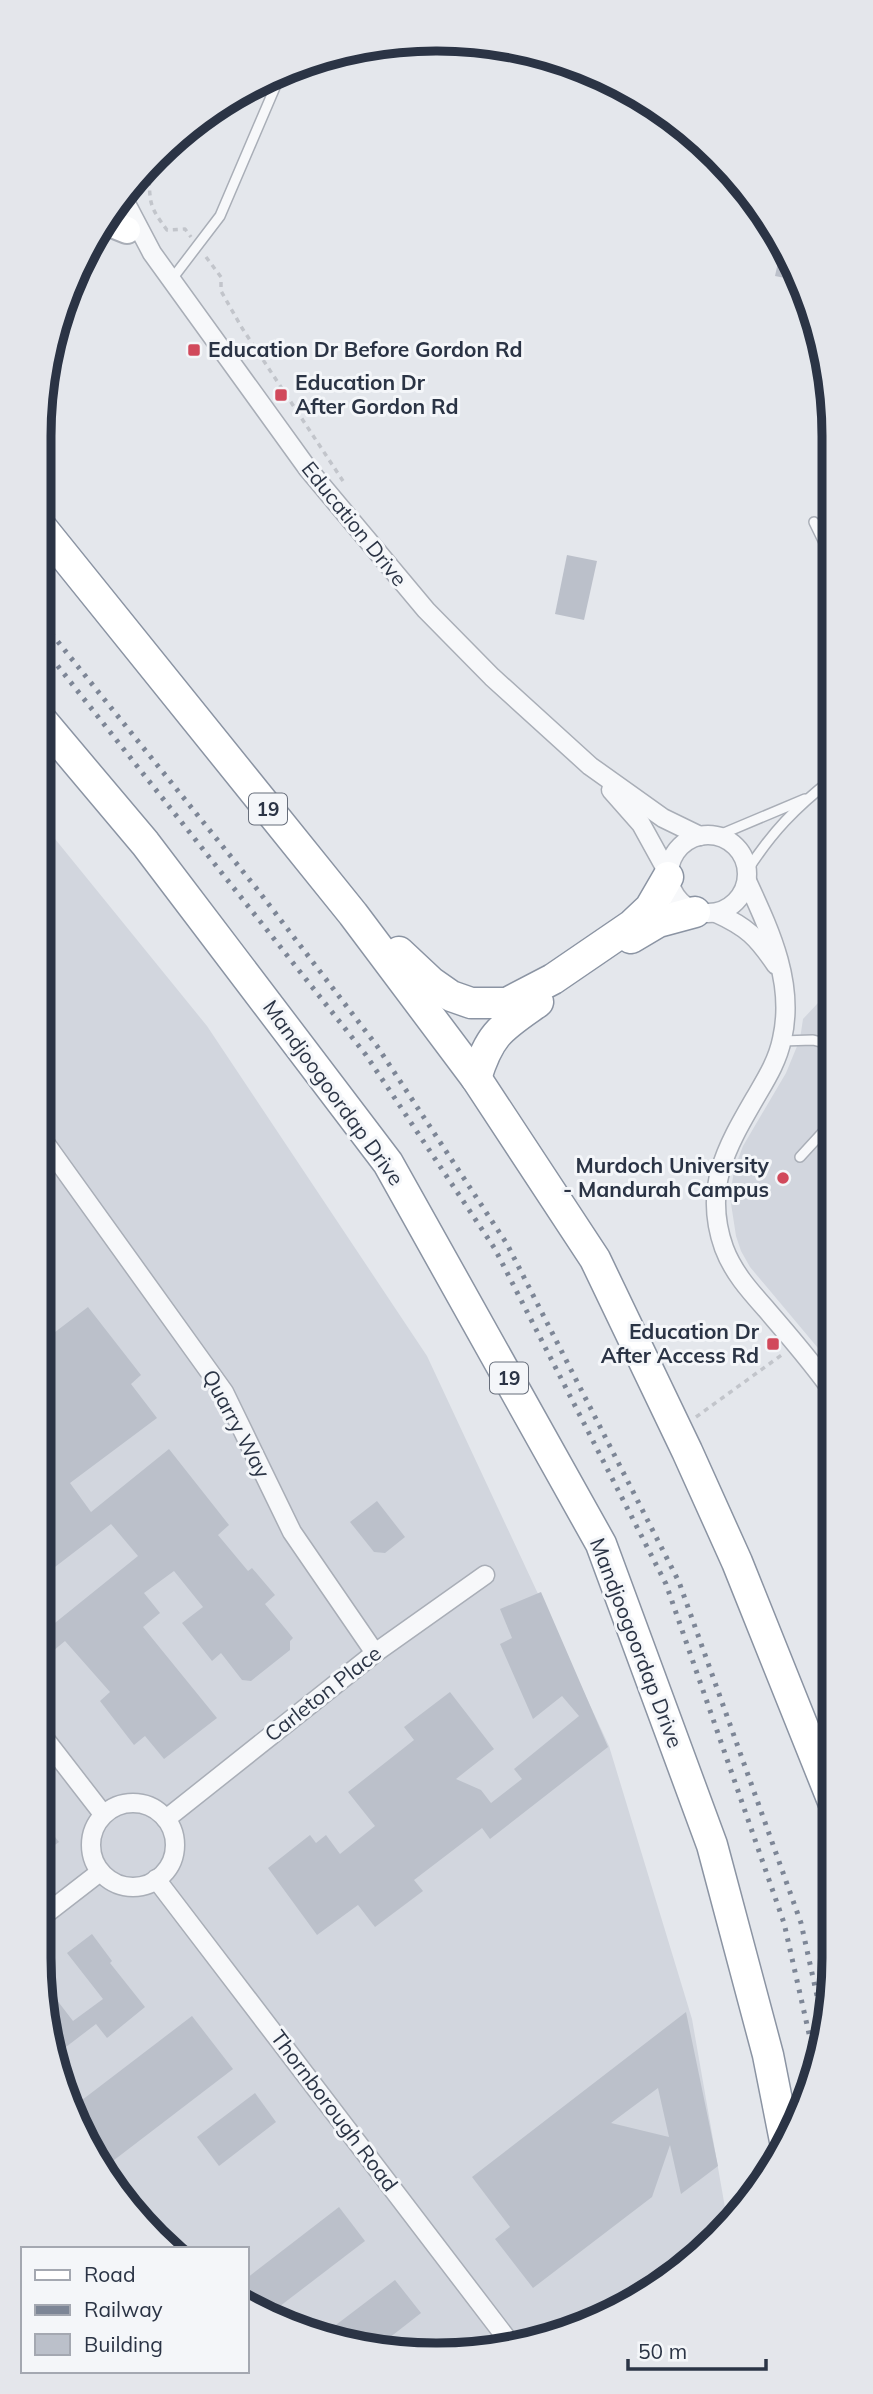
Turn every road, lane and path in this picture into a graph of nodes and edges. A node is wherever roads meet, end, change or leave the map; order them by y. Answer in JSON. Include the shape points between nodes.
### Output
{"nodes":[{"id":1,"x":275,"y":87,"type":"edge"},
{"id":2,"x":149,"y":179,"type":"edge"},
{"id":3,"x":127,"y":206,"type":"edge"},
{"id":4,"x":115,"y":222,"type":"edge"},
{"id":5,"x":185,"y":229,"type":"dead end"},
{"id":6,"x":152,"y":253,"type":"junction"},
{"id":7,"x":221,"y":277,"type":"dead end"},
{"id":8,"x":172,"y":279,"type":"junction"},
{"id":9,"x":344,"y":483,"type":"dead end"},
{"id":10,"x":814,"y":522,"type":"dead end"},
{"id":11,"x":822,"y":538,"type":"edge"},
{"id":12,"x":51,"y":539,"type":"edge"},
{"id":13,"x":51,"y":731,"type":"edge"},
{"id":14,"x":590,"y":766,"type":"junction"},
{"id":15,"x":822,"y":787,"type":"edge"},
{"id":16,"x":810,"y":796,"type":"junction"},
{"id":17,"x":708,"y":836,"type":"junction"},
{"id":18,"x":668,"y":875,"type":"junction"},
{"id":19,"x":747,"y":876,"type":"junction"},
{"id":20,"x":706,"y":912,"type":"junction"},
{"id":21,"x":353,"y":914,"type":"junction"},
{"id":22,"x":782,"y":974,"type":"junction"},
{"id":23,"x":782,"y":1041,"type":"junction"},
{"id":24,"x":822,"y":1042,"type":"edge"},
{"id":25,"x":477,"y":1078,"type":"junction"},
{"id":26,"x":822,"y":1133,"type":"edge"},
{"id":27,"x":51,"y":1151,"type":"edge"},
{"id":28,"x":800,"y":1157,"type":"dead end"},
{"id":29,"x":783,"y":1353,"type":"dead end"},
{"id":30,"x":822,"y":1379,"type":"edge"},
{"id":31,"x":675,"y":1429,"type":"junction"},
{"id":32,"x":485,"y":1575,"type":"dead end"},
{"id":33,"x":375,"y":1653,"type":"junction"},
{"id":34,"x":51,"y":1747,"type":"edge"},
{"id":35,"x":822,"y":1774,"type":"edge"},
{"id":36,"x":103,"y":1814,"type":"junction"},
{"id":37,"x":166,"y":1819,"type":"junction"},
{"id":38,"x":100,"y":1872,"type":"junction"},
{"id":39,"x":156,"y":1879,"type":"junction"},
{"id":40,"x":51,"y":1910,"type":"edge"},
{"id":41,"x":782,"y":2127,"type":"edge"},
{"id":42,"x":506,"y":2337,"type":"edge"}],
"edges":[{"from":1,"to":8,"type":"lane","via":[[220,216]]},
{"from":2,"to":5,"type":"path","via":[[149,203],[155,214],[167,230]]},
{"from":3,"to":6,"type":"street","name":"Education Drive"},
{"from":4,"to":6,"type":"street","name":"Education Drive"},
{"from":6,"to":8,"type":"street","name":"Education Drive"},
{"from":7,"to":9,"type":"path","via":[[221,291],[229,306]]},
{"from":8,"to":14,"type":"street","name":"Education Drive","via":[[308,469],[405,587],[492,677]]},
{"from":10,"to":11,"type":"lane"},
{"from":12,"to":21,"type":"highway","number":"19"},
{"from":13,"to":41,"type":"highway","name":"Mandjoogoordap Drive","number":"19","via":[[145,843],[388,1163],[601,1544],[712,1845],[768,2055]]},
{"from":14,"to":17,"type":"street","name":"Education Drive","via":[[663,818]]},
{"from":14,"to":18,"type":"street","name":"Education Drive","via":[[640,824]]},
{"from":15,"to":16,"type":"lane"},
{"from":16,"to":17,"type":"lane"},
{"from":16,"to":19,"type":"lane","via":[[771,835]]},
{"from":17,"to":18,"type":"street","via":[[688,840],[678,849]]},
{"from":17,"to":19,"type":"street","via":[[738,849]]},
{"from":18,"to":20,"type":"street","via":[[676,898],[685,907]]},
{"from":18,"to":21,"type":"highway","via":[[658,898],[632,925],[553,979],[507,1003],[471,1003],[441,991]]},
{"from":19,"to":20,"type":"street","via":[[736,902]]},
{"from":19,"to":22,"type":"street","via":[[772,933]]},
{"from":20,"to":22,"type":"street","via":[[754,934]]},
{"from":20,"to":25,"type":"highway","via":[[658,922],[642,931],[500,1029],[489,1043]]},
{"from":21,"to":25,"type":"highway","number":"19"},
{"from":22,"to":23,"type":"street"},
{"from":23,"to":24,"type":"lane"},
{"from":23,"to":30,"type":"street","via":[[724,1153],[716,1184],[716,1216],[736,1274]]},
{"from":25,"to":31,"type":"highway","number":"19","via":[[594,1259]]},
{"from":26,"to":28,"type":"lane"},
{"from":27,"to":33,"type":"street","name":"Quarry Way","via":[[224,1392],[292,1532]]},
{"from":29,"to":31,"type":"path"},
{"from":31,"to":35,"type":"highway","number":"19","via":[[737,1562]]},
{"from":32,"to":33,"type":"street","name":"Carleton Place"},
{"from":33,"to":37,"type":"street","name":"Carleton Place"},
{"from":34,"to":36,"type":"street"},
{"from":36,"to":37,"type":"street","via":[[136,1802]]},
{"from":36,"to":38,"type":"street","via":[[92,1832],[91,1854]]},
{"from":37,"to":39,"type":"street","via":[[174,1851],[168,1867]]},
{"from":38,"to":39,"type":"street","via":[[127,1887]]},
{"from":38,"to":40,"type":"street"},
{"from":39,"to":42,"type":"street","name":"Thornborough Road"}]}
